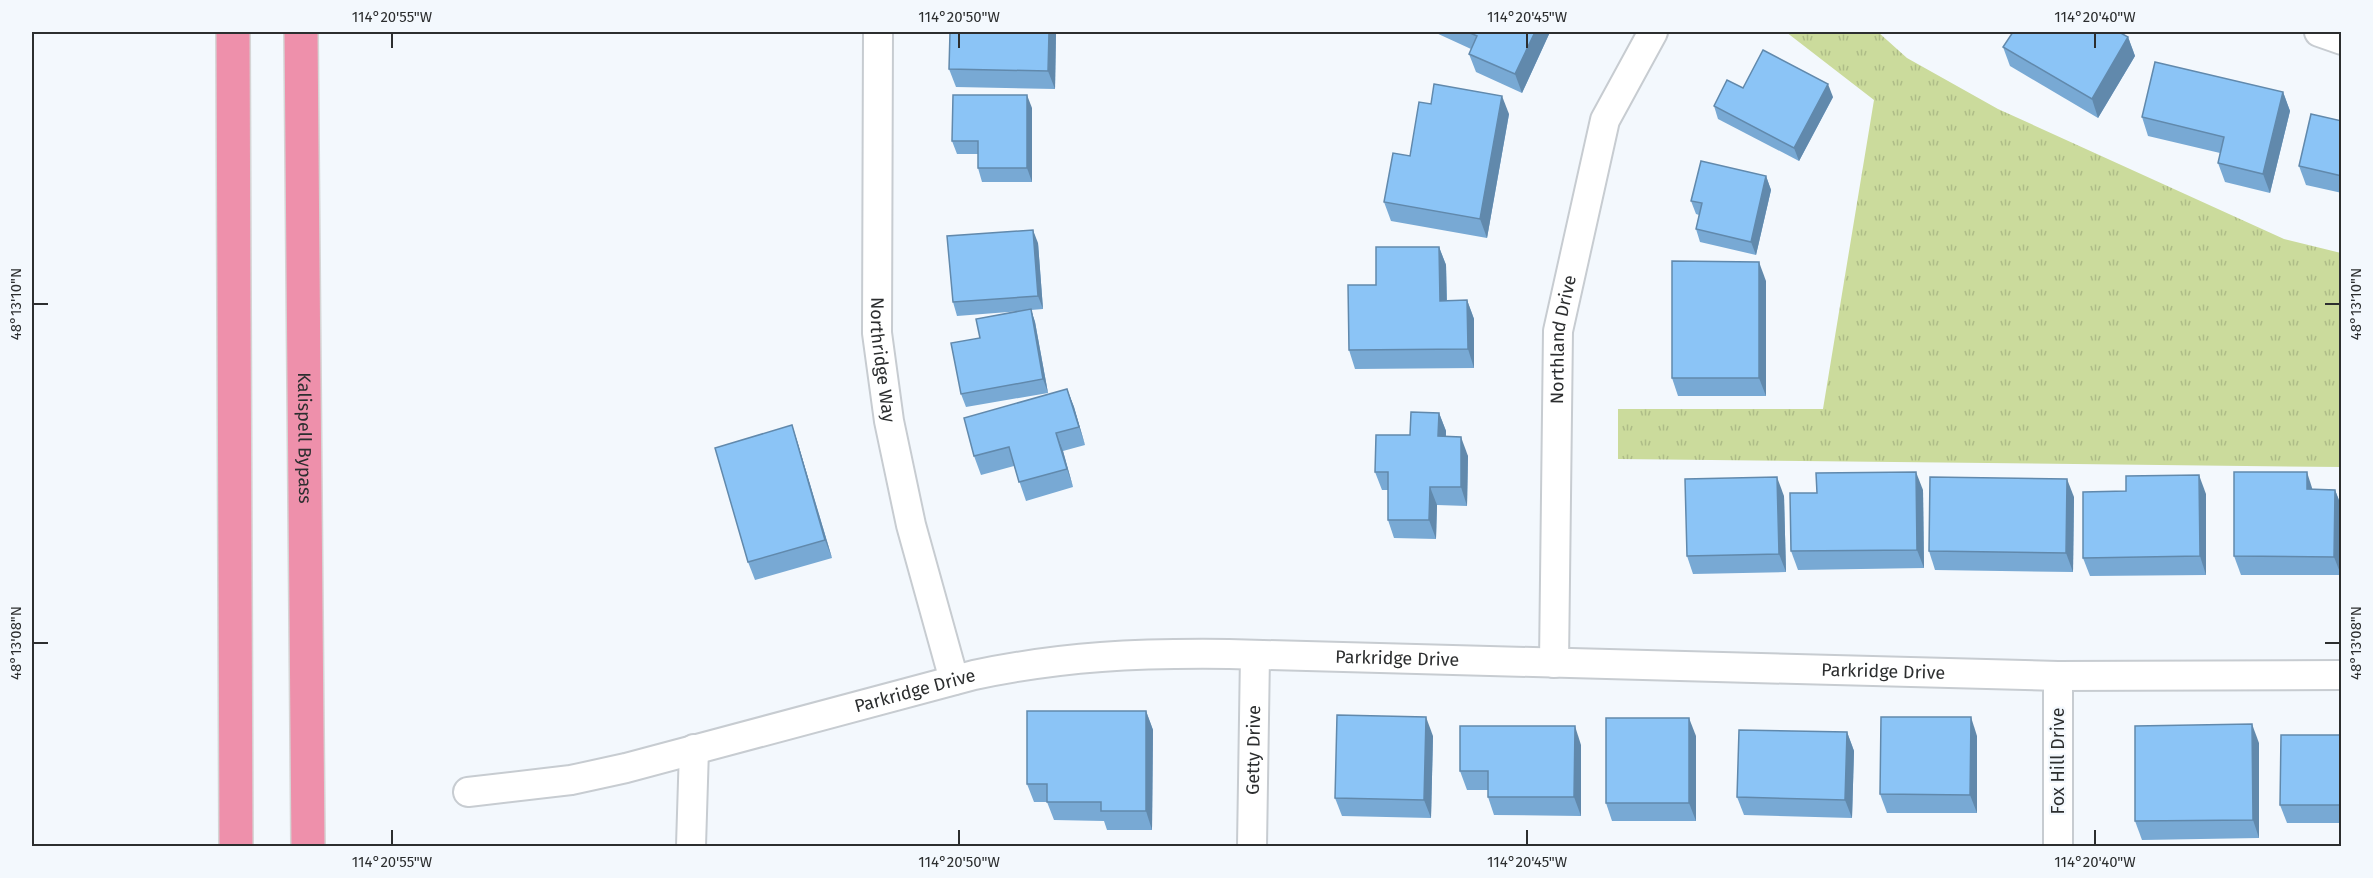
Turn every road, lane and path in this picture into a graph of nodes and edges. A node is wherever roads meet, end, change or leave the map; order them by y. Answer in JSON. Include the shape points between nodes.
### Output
{"nodes":[{"id":1,"x":232,"y":32,"type":"edge"},
{"id":2,"x":301,"y":32,"type":"edge"},
{"id":3,"x":878,"y":32,"type":"edge"},
{"id":4,"x":1653,"y":32,"type":"edge"},
{"id":5,"x":2319,"y":32,"type":"edge"},
{"id":6,"x":2342,"y":40,"type":"edge"},
{"id":7,"x":1255,"y":655,"type":"junction"},
{"id":8,"x":1554,"y":663,"type":"junction"},
{"id":9,"x":2342,"y":675,"type":"edge"},
{"id":10,"x":2058,"y":676,"type":"junction"},
{"id":11,"x":954,"y":680,"type":"junction"},
{"id":12,"x":694,"y":748,"type":"junction"},
{"id":13,"x":468,"y":792,"type":"dead end"},
{"id":14,"x":236,"y":846,"type":"edge"},
{"id":15,"x":308,"y":846,"type":"edge"},
{"id":16,"x":691,"y":846,"type":"edge"},
{"id":17,"x":1252,"y":846,"type":"edge"},
{"id":18,"x":2058,"y":846,"type":"edge"}],
"edges":[{"from":1,"to":14,"type":"highway"},
{"from":2,"to":15,"type":"highway","name":"Kalispell Bypass"},
{"from":3,"to":11,"type":"street","name":"Northridge Way","via":[[877,333],[889,421],[909,513]]},
{"from":4,"to":8,"type":"street","name":"Northland Drive","via":[[1605,120],[1558,331]]},
{"from":5,"to":6,"type":"street"},
{"from":7,"to":8,"type":"street","name":"Parkridge Drive"},
{"from":7,"to":11,"type":"street","name":"Parkridge Drive","via":[[1094,656],[1035,662]]},
{"from":7,"to":17,"type":"street","name":"Getty Drive"},
{"from":8,"to":10,"type":"street","name":"Parkridge Drive"},
{"from":9,"to":10,"type":"street","name":"Parkridge Drive"},
{"from":10,"to":18,"type":"street","name":"Fox Hill Drive"},
{"from":11,"to":12,"type":"street","name":"Parkridge Drive"},
{"from":12,"to":13,"type":"street","name":"Parkridge Drive","via":[[571,780]]},
{"from":12,"to":16,"type":"street"}]}
